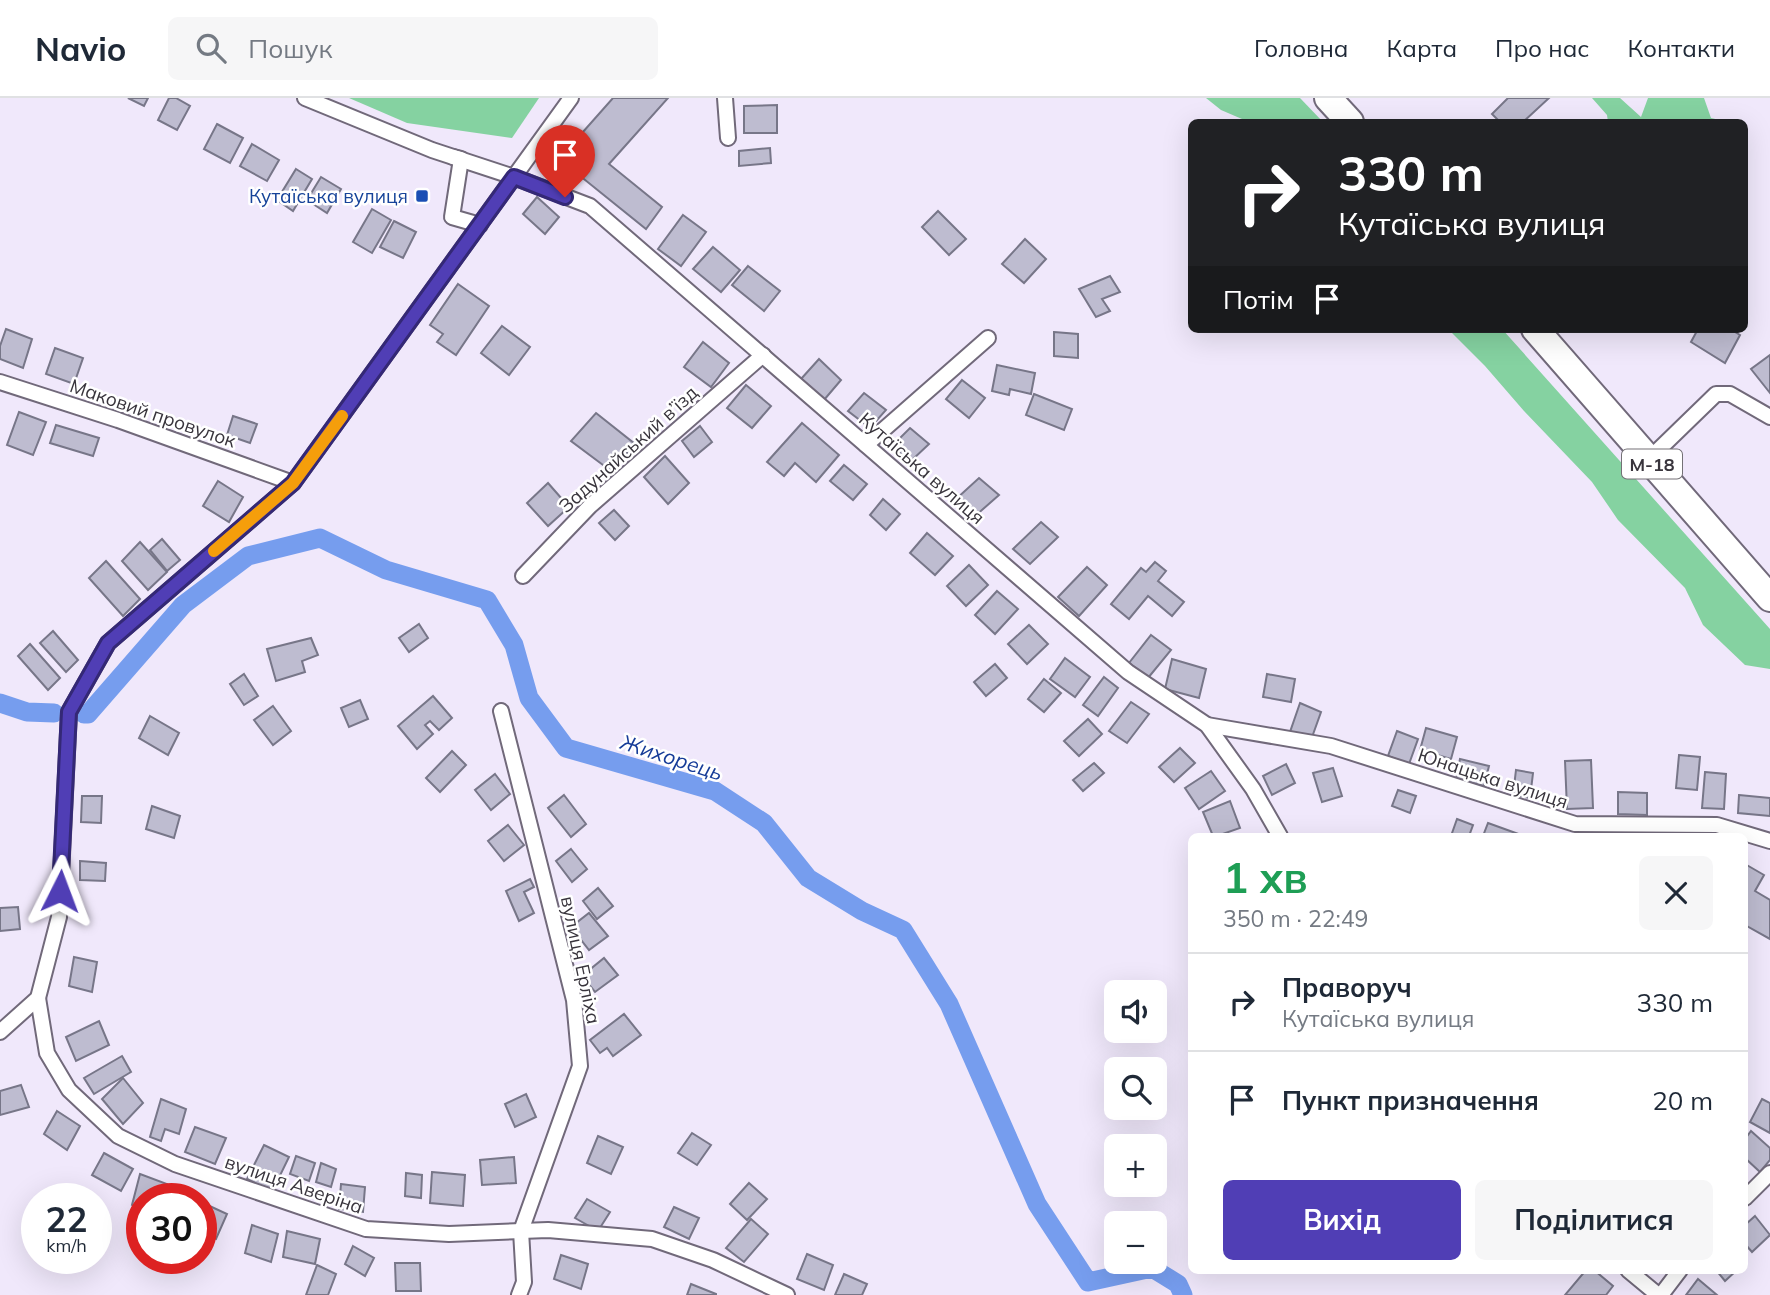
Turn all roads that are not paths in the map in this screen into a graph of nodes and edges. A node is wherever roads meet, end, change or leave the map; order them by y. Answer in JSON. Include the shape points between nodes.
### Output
{"nodes":[{"id":1,"x":305,"y":98,"type":"edge"},
{"id":2,"x":571,"y":98,"type":"edge"},
{"id":3,"x":725,"y":98,"type":"edge"},
{"id":4,"x":1328,"y":98,"type":"edge"},
{"id":5,"x":1347,"y":119,"type":"edge"},
{"id":6,"x":728,"y":138,"type":"dead end"},
{"id":7,"x":444,"y":154,"type":"junction"},
{"id":8,"x":514,"y":177,"type":"junction"},
{"id":9,"x":480,"y":225,"type":"junction"},
{"id":10,"x":1538,"y":333,"type":"edge"},
{"id":11,"x":988,"y":338,"type":"dead end"},
{"id":12,"x":763,"y":355,"type":"junction"},
{"id":13,"x":0,"y":382,"type":"edge"},
{"id":14,"x":1770,"y":417,"type":"edge"},
{"id":15,"x":866,"y":445,"type":"junction"},
{"id":16,"x":1648,"y":460,"type":"junction"},
{"id":17,"x":293,"y":483,"type":"junction"},
{"id":18,"x":523,"y":576,"type":"dead end"},
{"id":19,"x":1770,"y":598,"type":"edge"},
{"id":20,"x":501,"y":711,"type":"dead end"},
{"id":21,"x":1207,"y":725,"type":"junction"},
{"id":22,"x":1278,"y":833,"type":"edge"},
{"id":23,"x":1744,"y":833,"type":"edge"},
{"id":24,"x":1748,"y":834,"type":"edge"},
{"id":25,"x":1770,"y":841,"type":"edge"},
{"id":26,"x":38,"y":998,"type":"junction"},
{"id":27,"x":0,"y":1032,"type":"edge"},
{"id":28,"x":1770,"y":1173,"type":"edge"},
{"id":29,"x":1748,"y":1195,"type":"edge"},
{"id":30,"x":521,"y":1231,"type":"junction"},
{"id":31,"x":1633,"y":1274,"type":"edge"},
{"id":32,"x":1677,"y":1274,"type":"edge"},
{"id":33,"x":519,"y":1295,"type":"edge"},
{"id":34,"x":788,"y":1295,"type":"edge"},
{"id":35,"x":1660,"y":1295,"type":"edge"}],
"edges":[{"from":1,"to":7,"type":"street","name":"Кутаїська вулиця"},
{"from":2,"to":8,"type":"street"},
{"from":3,"to":6,"type":"street"},
{"from":4,"to":5,"type":"highway"},
{"from":7,"to":8,"type":"street","name":"Кутаїська вулиця"},
{"from":7,"to":9,"type":"street","via":[[461,159],[452,217]]},
{"from":8,"to":9,"type":"street"},
{"from":8,"to":12,"type":"street","name":"Кутаїська вулиця","via":[[590,206]]},
{"from":9,"to":17,"type":"street"},
{"from":10,"to":16,"type":"highway","number":"М-18"},
{"from":11,"to":15,"type":"street"},
{"from":12,"to":15,"type":"street","name":"Кутаїська вулиця"},
{"from":12,"to":18,"type":"street","name":"Задунайський в’їзд","via":[[590,506]]},
{"from":13,"to":17,"type":"street","name":"Маковий провулок"},
{"from":14,"to":16,"type":"street","via":[[1730,394],[1716,394]]},
{"from":15,"to":21,"type":"street","name":"Кутаїська вулиця","via":[[1128,672]]},
{"from":16,"to":19,"type":"highway","number":"М-18"},
{"from":17,"to":26,"type":"street","via":[[108,643],[69,712],[59,917]]},
{"from":20,"to":30,"type":"street","name":"вулиця Ерліха","via":[[573,1000],[580,1066]]},
{"from":21,"to":22,"type":"street","name":"Кутаїська вулиця"},
{"from":21,"to":23,"type":"street","name":"Юнацька вулиця","via":[[1331,746],[1575,824],[1717,825]]},
{"from":24,"to":25,"type":"street","name":"Юнацька вулиця"},
{"from":26,"to":27,"type":"street"},
{"from":26,"to":30,"type":"street","name":"вулиця Аверіна","via":[[47,1053],[69,1090],[118,1136],[175,1164],[366,1229],[449,1234]]},
{"from":28,"to":29,"type":"street"},
{"from":30,"to":33,"type":"street","name":"вулиця Ерліха","via":[[524,1282]]},
{"from":30,"to":34,"type":"street","name":"вулиця Аверіна","via":[[652,1240],[713,1260]]},
{"from":31,"to":35,"type":"street"},
{"from":32,"to":35,"type":"street"}]}
